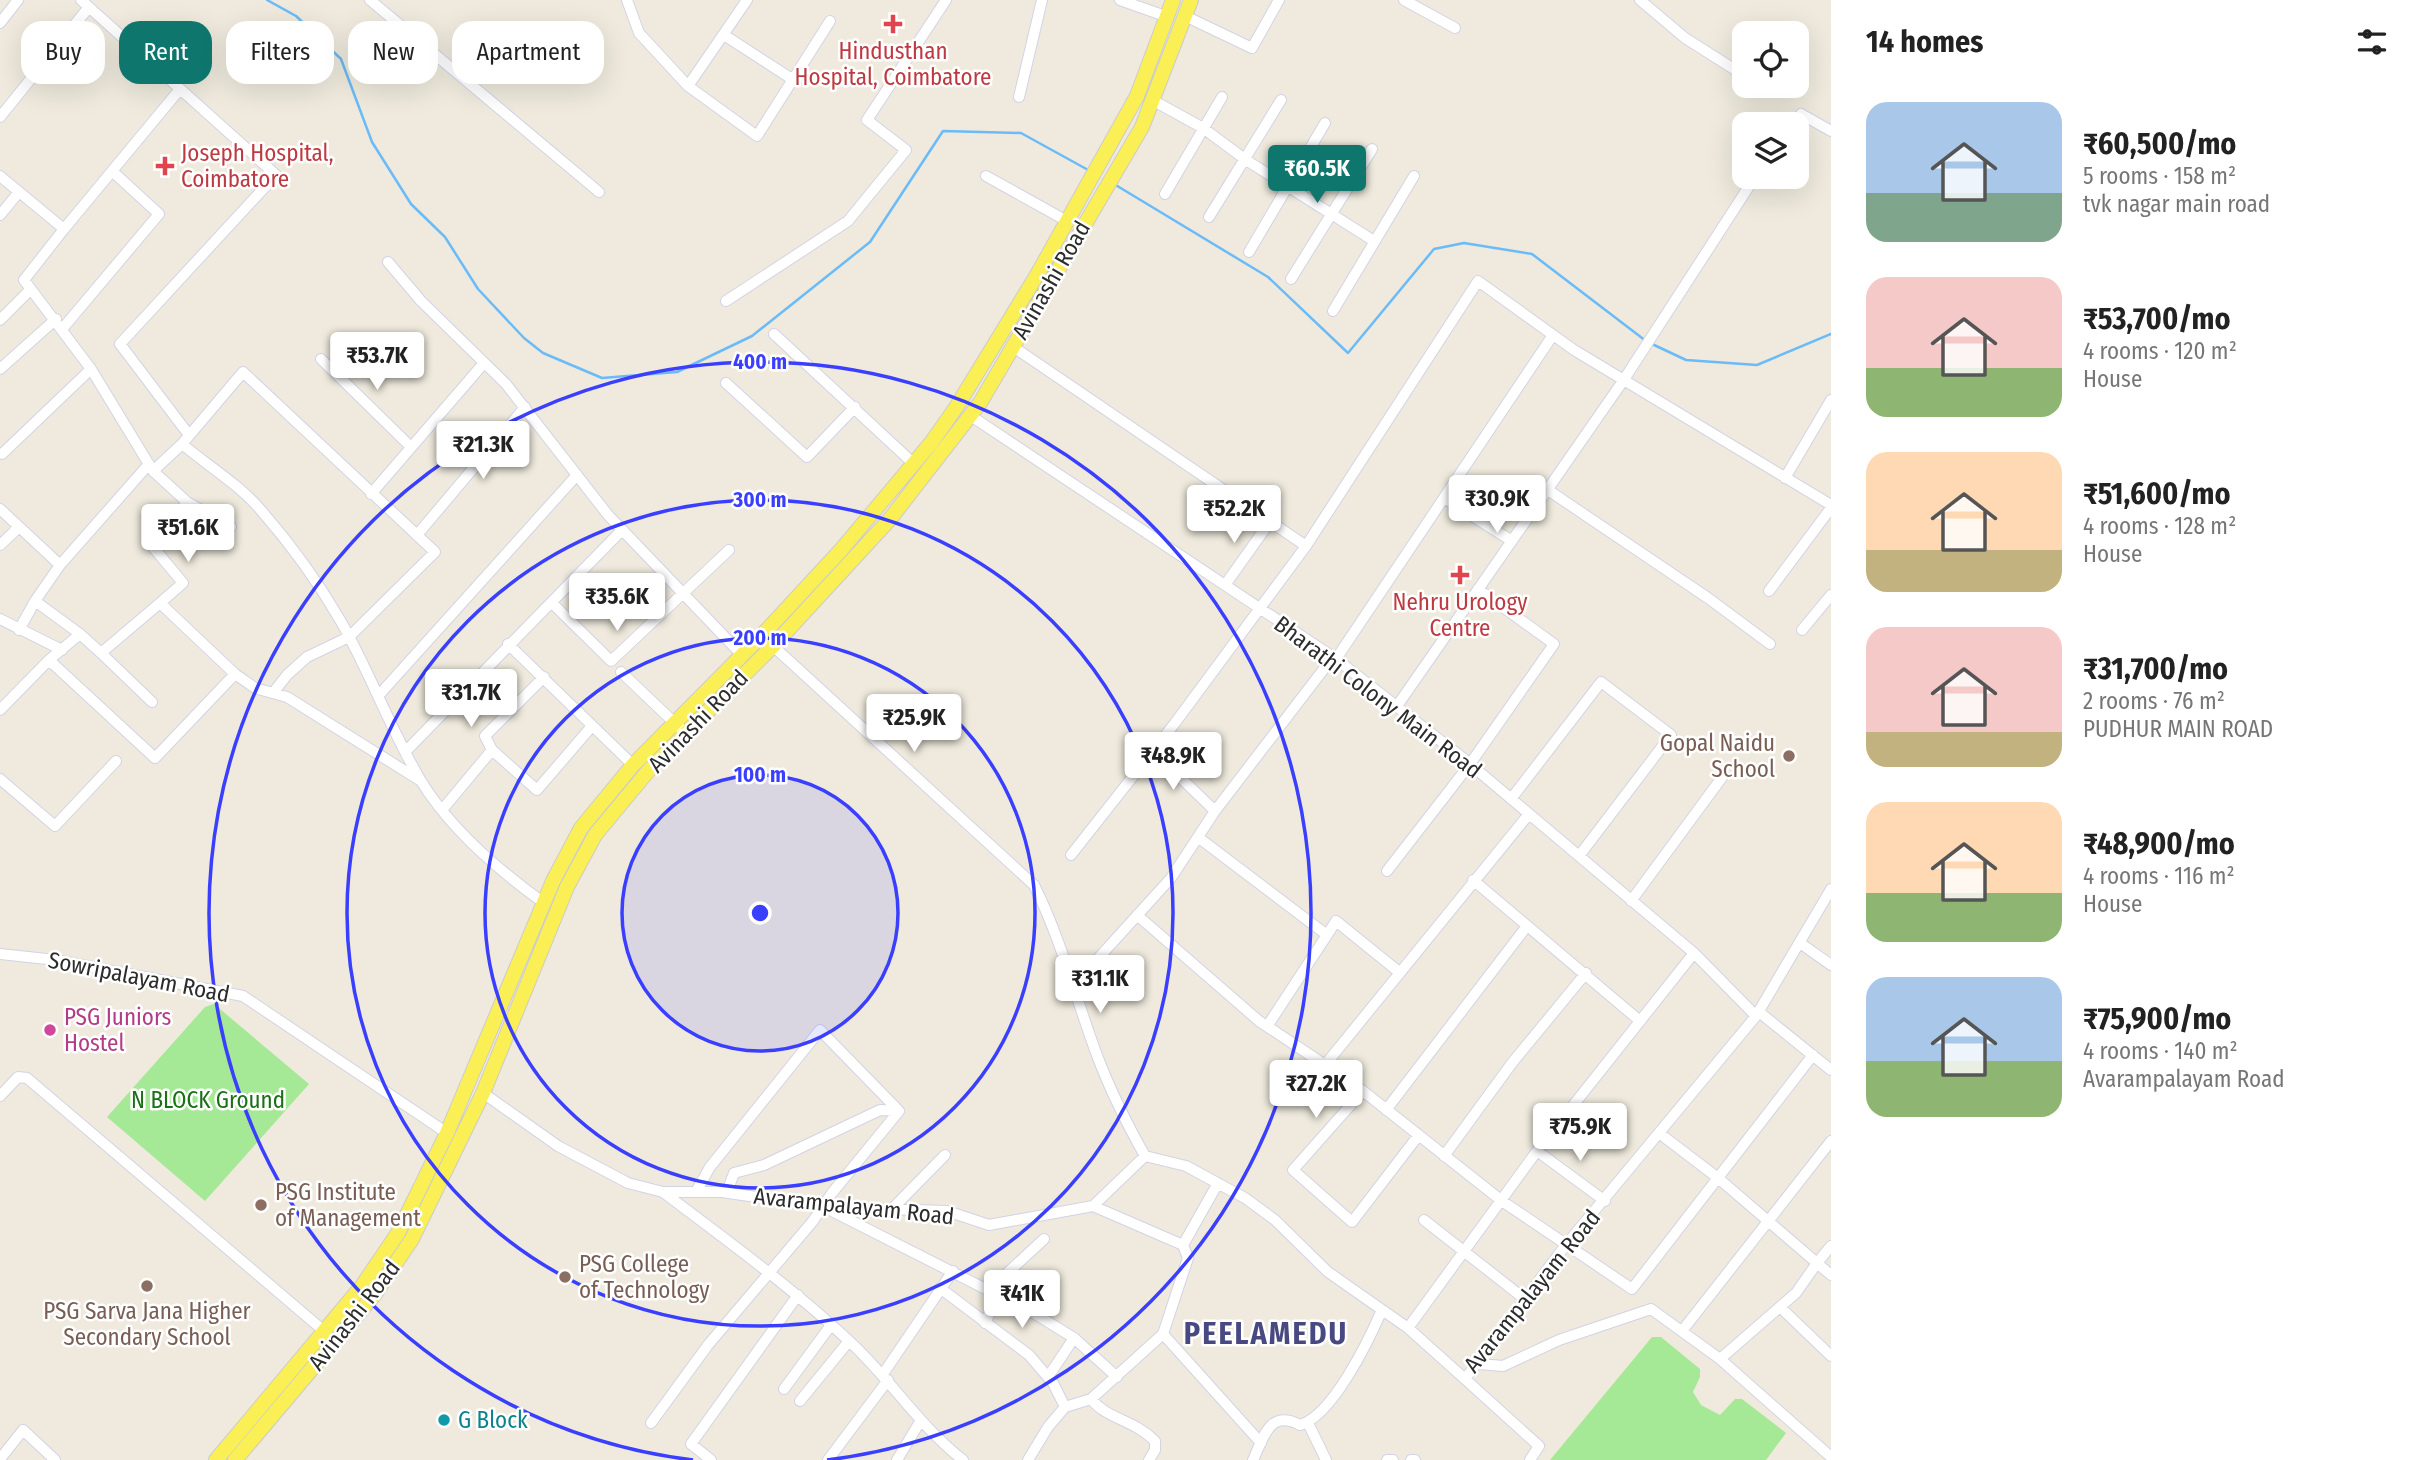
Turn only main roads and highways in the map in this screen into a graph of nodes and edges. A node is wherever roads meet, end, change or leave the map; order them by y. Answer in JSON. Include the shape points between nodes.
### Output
{"nodes":[{"id":1,"x":1173,"y":0,"type":"edge"},
{"id":2,"x":1191,"y":0,"type":"edge"},
{"id":3,"x":655,"y":754,"type":"junction"},
{"id":4,"x":216,"y":1460,"type":"edge"},
{"id":5,"x":235,"y":1460,"type":"edge"}],
"edges":[{"from":1,"to":3,"type":"main road","name":"Avinashi Road","via":[[1137,96],[957,406],[841,550],[674,723]]},
{"from":2,"to":3,"type":"main road","name":"Avinashi Road","via":[[1154,101],[971,416],[890,519],[773,646],[686,733]]},
{"from":3,"to":4,"type":"main road","name":"Avinashi Road","via":[[633,765],[581,828],[398,1233],[362,1286]]},
{"from":3,"to":5,"type":"main road","name":"Avinashi Road","via":[[595,835],[567,887],[483,1093],[412,1239],[383,1283]]}]}
